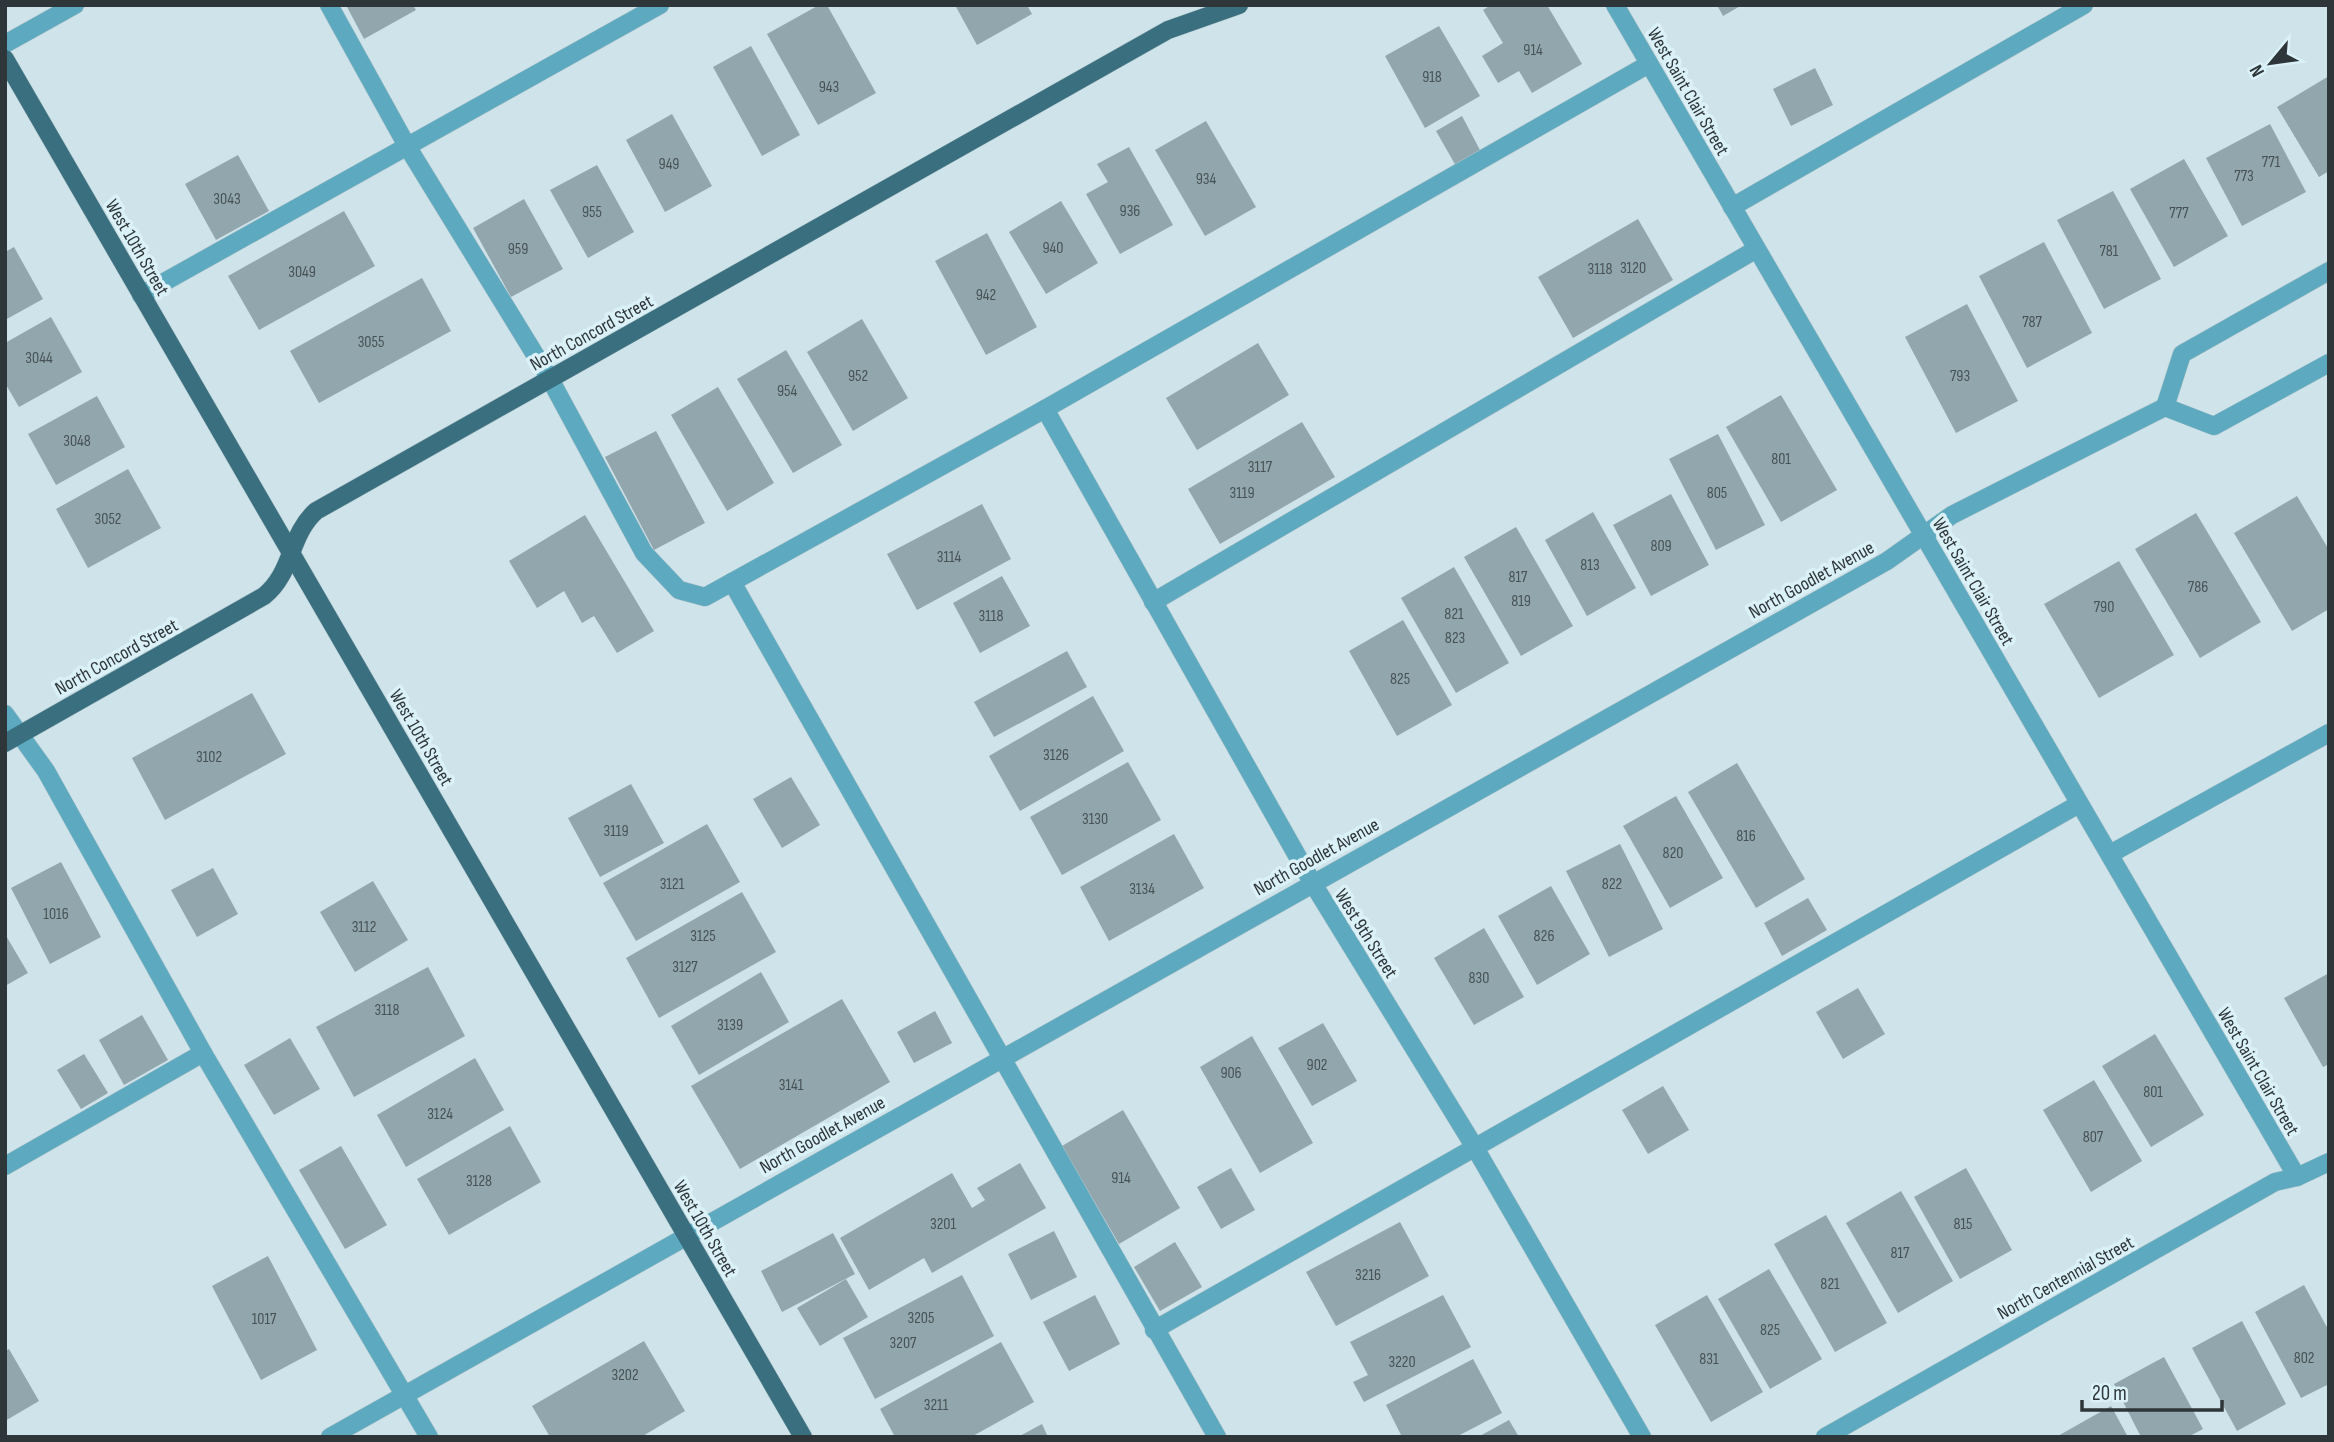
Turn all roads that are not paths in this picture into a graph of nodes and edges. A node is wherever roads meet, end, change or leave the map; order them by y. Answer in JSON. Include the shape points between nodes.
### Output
{"nodes":[{"id":1,"x":75,"y":5,"type":"edge"},
{"id":2,"x":329,"y":5,"type":"edge"},
{"id":3,"x":660,"y":5,"type":"edge"},
{"id":4,"x":1239,"y":5,"type":"edge"},
{"id":5,"x":1615,"y":5,"type":"edge"},
{"id":6,"x":2084,"y":5,"type":"edge"},
{"id":7,"x":5,"y":44,"type":"edge"},
{"id":8,"x":5,"y":59,"type":"edge"},
{"id":9,"x":1649,"y":64,"type":"junction"},
{"id":10,"x":407,"y":146,"type":"junction"},
{"id":11,"x":1732,"y":207,"type":"junction"},
{"id":12,"x":1755,"y":250,"type":"junction"},
{"id":13,"x":2329,"y":271,"type":"edge"},
{"id":14,"x":141,"y":295,"type":"junction"},
{"id":15,"x":2329,"y":363,"type":"edge"},
{"id":16,"x":550,"y":379,"type":"junction"},
{"id":17,"x":2165,"y":407,"type":"junction"},
{"id":18,"x":1045,"y":409,"type":"junction"},
{"id":19,"x":1924,"y":535,"type":"junction"},
{"id":20,"x":291,"y":553,"type":"junction"},
{"id":21,"x":732,"y":582,"type":"junction"},
{"id":22,"x":1153,"y":602,"type":"junction"},
{"id":23,"x":5,"y":714,"type":"edge"},
{"id":24,"x":2329,"y":733,"type":"edge"},
{"id":25,"x":12,"y":739,"type":"edge"},
{"id":26,"x":2079,"y":804,"type":"junction"},
{"id":27,"x":2110,"y":855,"type":"junction"},
{"id":28,"x":1312,"y":882,"type":"junction"},
{"id":29,"x":204,"y":1053,"type":"junction"},
{"id":30,"x":1000,"y":1059,"type":"junction"},
{"id":31,"x":1474,"y":1146,"type":"junction"},
{"id":32,"x":2329,"y":1162,"type":"edge"},
{"id":33,"x":5,"y":1166,"type":"edge"},
{"id":34,"x":2297,"y":1177,"type":"junction"},
{"id":35,"x":687,"y":1236,"type":"junction"},
{"id":36,"x":1154,"y":1330,"type":"junction"},
{"id":37,"x":405,"y":1395,"type":"junction"},
{"id":38,"x":330,"y":1437,"type":"edge"},
{"id":39,"x":429,"y":1437,"type":"edge"},
{"id":40,"x":803,"y":1437,"type":"edge"},
{"id":41,"x":1217,"y":1437,"type":"edge"},
{"id":42,"x":1642,"y":1437,"type":"edge"},
{"id":43,"x":1825,"y":1437,"type":"edge"}],
"edges":[{"from":1,"to":7,"type":"street"},
{"from":2,"to":10,"type":"street"},
{"from":3,"to":10,"type":"street"},
{"from":4,"to":16,"type":"main road","name":"North Concord Street","via":[[1168,30]]},
{"from":5,"to":9,"type":"street","name":"West Saint Clair Street"},
{"from":6,"to":11,"type":"street"},
{"from":8,"to":14,"type":"main road","name":"West 10th Street"},
{"from":9,"to":11,"type":"street","name":"West Saint Clair Street"},
{"from":9,"to":18,"type":"street"},
{"from":10,"to":14,"type":"street"},
{"from":10,"to":16,"type":"street"},
{"from":11,"to":12,"type":"street","name":"West Saint Clair Street"},
{"from":12,"to":19,"type":"street","name":"West Saint Clair Street"},
{"from":12,"to":22,"type":"street"},
{"from":13,"to":17,"type":"street","via":[[2182,354]]},
{"from":14,"to":20,"type":"main road","name":"West 10th Street"},
{"from":15,"to":17,"type":"street","via":[[2214,426]]},
{"from":16,"to":20,"type":"main road","name":"North Concord Street","via":[[316,511],[300,530]]},
{"from":16,"to":21,"type":"street","via":[[644,553],[679,590],[705,597]]},
{"from":17,"to":19,"type":"street","name":"North Goodlet Avenue","via":[[1952,515]]},
{"from":18,"to":21,"type":"street"},
{"from":18,"to":22,"type":"street","name":"West 9th Street"},
{"from":19,"to":26,"type":"street","name":"West Saint Clair Street"},
{"from":19,"to":28,"type":"street","name":"North Goodlet Avenue","via":[[1887,561]]},
{"from":20,"to":25,"type":"main road","name":"North Concord Street","via":[[282,577],[264,596]]},
{"from":20,"to":35,"type":"main road","name":"West 10th Street"},
{"from":21,"to":30,"type":"street"},
{"from":22,"to":28,"type":"street","name":"West 9th Street"},
{"from":23,"to":25,"type":"street"},
{"from":24,"to":27,"type":"street"},
{"from":25,"to":29,"type":"street","via":[[46,771]]},
{"from":26,"to":27,"type":"street","name":"West Saint Clair Street"},
{"from":26,"to":31,"type":"street"},
{"from":27,"to":34,"type":"street","name":"West Saint Clair Street"},
{"from":28,"to":30,"type":"street","name":"North Goodlet Avenue"},
{"from":28,"to":31,"type":"street","name":"West 9th Street"},
{"from":29,"to":33,"type":"street"},
{"from":29,"to":37,"type":"street"},
{"from":30,"to":35,"type":"street","name":"North Goodlet Avenue"},
{"from":30,"to":36,"type":"street"},
{"from":31,"to":36,"type":"street"},
{"from":31,"to":42,"type":"street","name":"West 9th Street"},
{"from":32,"to":34,"type":"street","name":"North Centennial Street"},
{"from":34,"to":43,"type":"street","name":"North Centennial Street","via":[[2275,1182]]},
{"from":35,"to":37,"type":"street","name":"North Goodlet Avenue"},
{"from":35,"to":40,"type":"main road","name":"West 10th Street"},
{"from":36,"to":41,"type":"street"},
{"from":37,"to":38,"type":"street","name":"North Goodlet Avenue"},
{"from":37,"to":39,"type":"street"}]}
